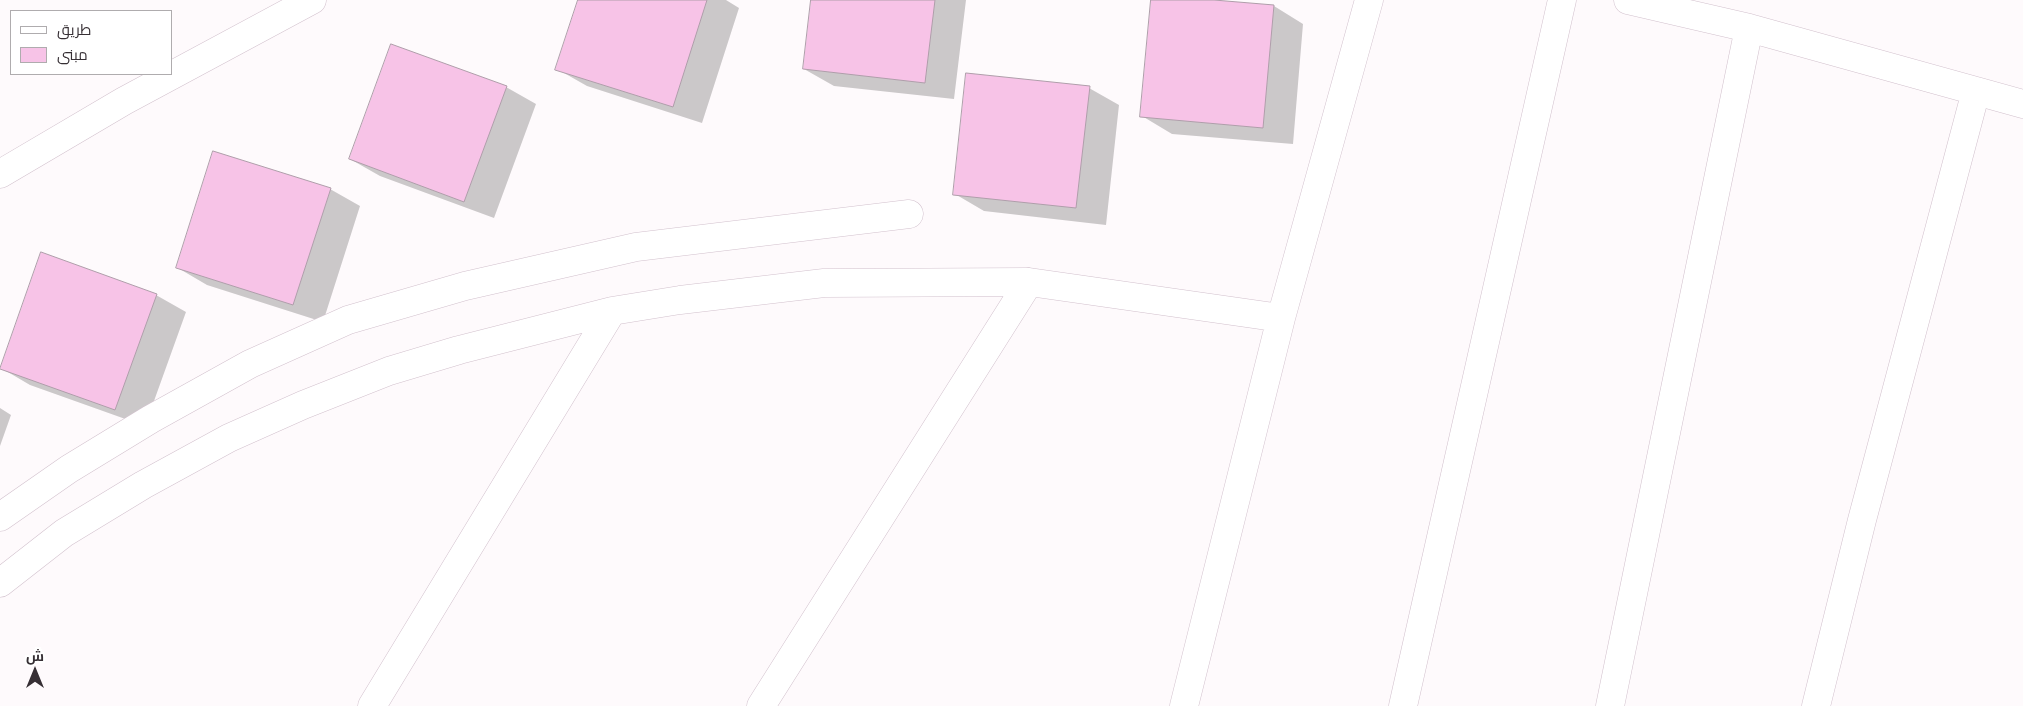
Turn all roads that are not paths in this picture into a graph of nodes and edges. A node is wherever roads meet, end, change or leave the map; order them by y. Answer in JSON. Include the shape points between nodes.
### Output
{"nodes":[{"id":1,"x":312,"y":0,"type":"edge"},
{"id":2,"x":1370,"y":0,"type":"edge"},
{"id":3,"x":1562,"y":0,"type":"edge"},
{"id":4,"x":1628,"y":0,"type":"edge"},
{"id":5,"x":1749,"y":28,"type":"junction"},
{"id":6,"x":1976,"y":91,"type":"junction"},
{"id":7,"x":2023,"y":104,"type":"edge"},
{"id":8,"x":0,"y":174,"type":"edge"},
{"id":9,"x":909,"y":214,"type":"dead end"},
{"id":10,"x":1028,"y":282,"type":"junction"},
{"id":11,"x":612,"y":311,"type":"junction"},
{"id":12,"x":1281,"y":318,"type":"junction"},
{"id":13,"x":0,"y":517,"type":"edge"},
{"id":14,"x":0,"y":583,"type":"edge"},
{"id":15,"x":372,"y":706,"type":"edge"},
{"id":16,"x":761,"y":706,"type":"edge"},
{"id":17,"x":1184,"y":706,"type":"edge"},
{"id":18,"x":1403,"y":706,"type":"edge"},
{"id":19,"x":1610,"y":706,"type":"edge"},
{"id":20,"x":1816,"y":706,"type":"edge"}],
"edges":[{"from":1,"to":8,"type":"street","via":[[124,101]]},
{"from":2,"to":12,"type":"street"},
{"from":3,"to":18,"type":"street"},
{"from":4,"to":5,"type":"street"},
{"from":5,"to":6,"type":"street"},
{"from":5,"to":19,"type":"street"},
{"from":6,"to":7,"type":"street"},
{"from":6,"to":20,"type":"street"},
{"from":9,"to":13,"type":"street","via":[[636,247],[465,286],[348,320],[250,364],[151,418]]},
{"from":10,"to":11,"type":"street","via":[[824,283]]},
{"from":10,"to":12,"type":"street"},
{"from":10,"to":16,"type":"street"},
{"from":11,"to":14,"type":"street","via":[[389,371],[303,405],[229,438],[143,485],[64,533]]},
{"from":11,"to":15,"type":"street"},
{"from":12,"to":17,"type":"street"}]}
